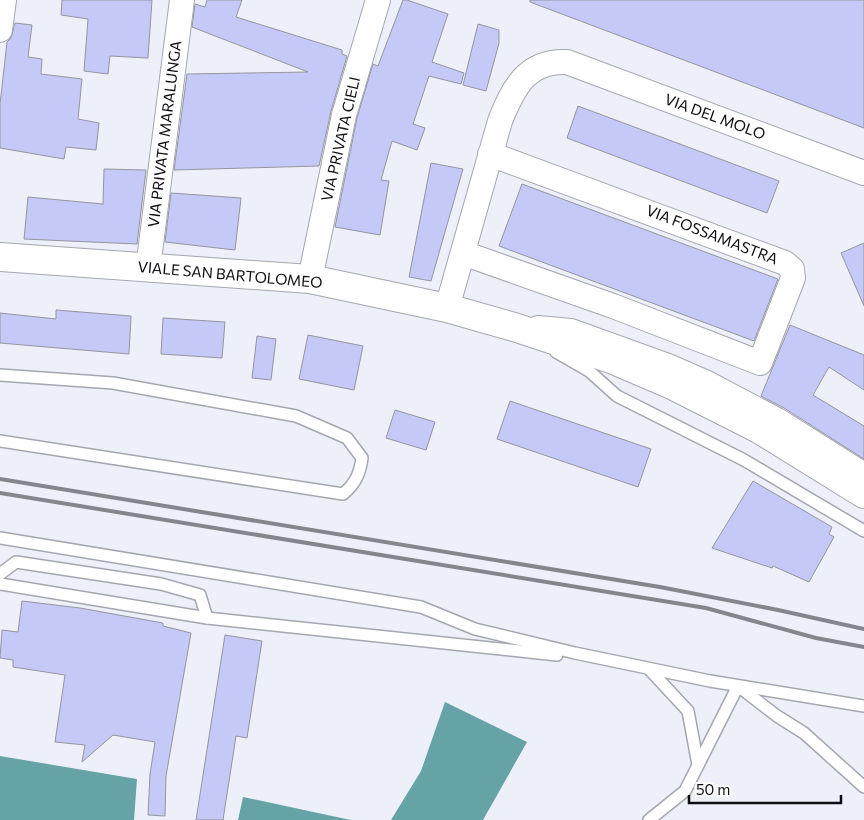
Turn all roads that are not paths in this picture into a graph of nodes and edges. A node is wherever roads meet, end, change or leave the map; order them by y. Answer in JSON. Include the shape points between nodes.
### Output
{"nodes":[{"id":1,"x":4,"y":0,"type":"edge"},
{"id":2,"x":182,"y":0,"type":"edge"},
{"id":3,"x":378,"y":0,"type":"edge"},
{"id":4,"x":0,"y":30,"type":"edge"},
{"id":5,"x":490,"y":154,"type":"junction"},
{"id":6,"x":864,"y":172,"type":"edge"},
{"id":7,"x":463,"y":253,"type":"junction"},
{"id":8,"x":0,"y":258,"type":"edge"},
{"id":9,"x":148,"y":268,"type":"junction"},
{"id":10,"x":310,"y":279,"type":"junction"},
{"id":11,"x":447,"y":308,"type":"junction"},
{"id":12,"x":514,"y":327,"type":"junction"},
{"id":13,"x":0,"y":375,"type":"edge"},
{"id":14,"x":0,"y":441,"type":"edge"},
{"id":15,"x":864,"y":476,"type":"edge"},
{"id":16,"x":864,"y":494,"type":"edge"},
{"id":17,"x":864,"y":531,"type":"edge"},
{"id":18,"x":0,"y":538,"type":"edge"},
{"id":19,"x":0,"y":574,"type":"edge"},
{"id":20,"x":0,"y":584,"type":"edge"},
{"id":21,"x":207,"y":618,"type":"junction"},
{"id":22,"x":614,"y":661,"type":"junction"},
{"id":23,"x":649,"y":669,"type":"junction"},
{"id":24,"x":738,"y":686,"type":"junction"},
{"id":25,"x":864,"y":706,"type":"edge"},
{"id":26,"x":698,"y":765,"type":"junction"},
{"id":27,"x":864,"y":787,"type":"edge"},
{"id":28,"x":648,"y":820,"type":"edge"}],
"edges":[{"from":1,"to":4,"type":"street"},
{"from":2,"to":9,"type":"street","name":"VIA PRIVATA MARALUNGA"},
{"from":3,"to":10,"type":"street","name":"VIA PRIVATA CIELI","via":[[344,115]]},
{"from":5,"to":6,"type":"street","name":"VIA DEL MOLO","via":[[509,99],[519,82],[544,64],[555,61],[566,62]]},
{"from":5,"to":7,"type":"street"},
{"from":5,"to":7,"type":"street","name":"VIA FOSSAMASTRA","via":[[785,263],[792,269],[793,278],[760,363]]},
{"from":7,"to":11,"type":"street"},
{"from":8,"to":9,"type":"main road","name":"VIALE SAN BARTOLOMEO"},
{"from":9,"to":10,"type":"main road","name":"VIALE SAN BARTOLOMEO"},
{"from":10,"to":11,"type":"main road","name":"VIALE SAN BARTOLOMEO"},
{"from":11,"to":12,"type":"main road","name":"VIALE SAN BARTOLOMEO"},
{"from":12,"to":15,"type":"street","name":"VIALE SAN BARTOLOMEO","via":[[571,331],[668,366],[777,420]]},
{"from":12,"to":16,"type":"main road","name":"VIALE SAN BARTOLOMEO","via":[[620,363],[674,386],[759,429]]},
{"from":12,"to":17,"type":"lane","via":[[589,371],[618,396],[744,460]]},
{"from":13,"to":14,"type":"lane","via":[[113,383],[296,416],[347,438],[362,458],[360,472],[343,494]]},
{"from":18,"to":22,"type":"lane","via":[[421,607],[475,629]]},
{"from":19,"to":21,"type":"lane","via":[[16,562],[161,584],[200,595]]},
{"from":20,"to":21,"type":"lane"},
{"from":21,"to":22,"type":"lane"},
{"from":22,"to":23,"type":"lane"},
{"from":23,"to":24,"type":"lane"},
{"from":23,"to":26,"type":"lane","via":[[688,711]]},
{"from":24,"to":25,"type":"lane"},
{"from":24,"to":26,"type":"lane"},
{"from":24,"to":27,"type":"lane","via":[[804,733]]},
{"from":26,"to":28,"type":"lane","via":[[684,791]]}]}
